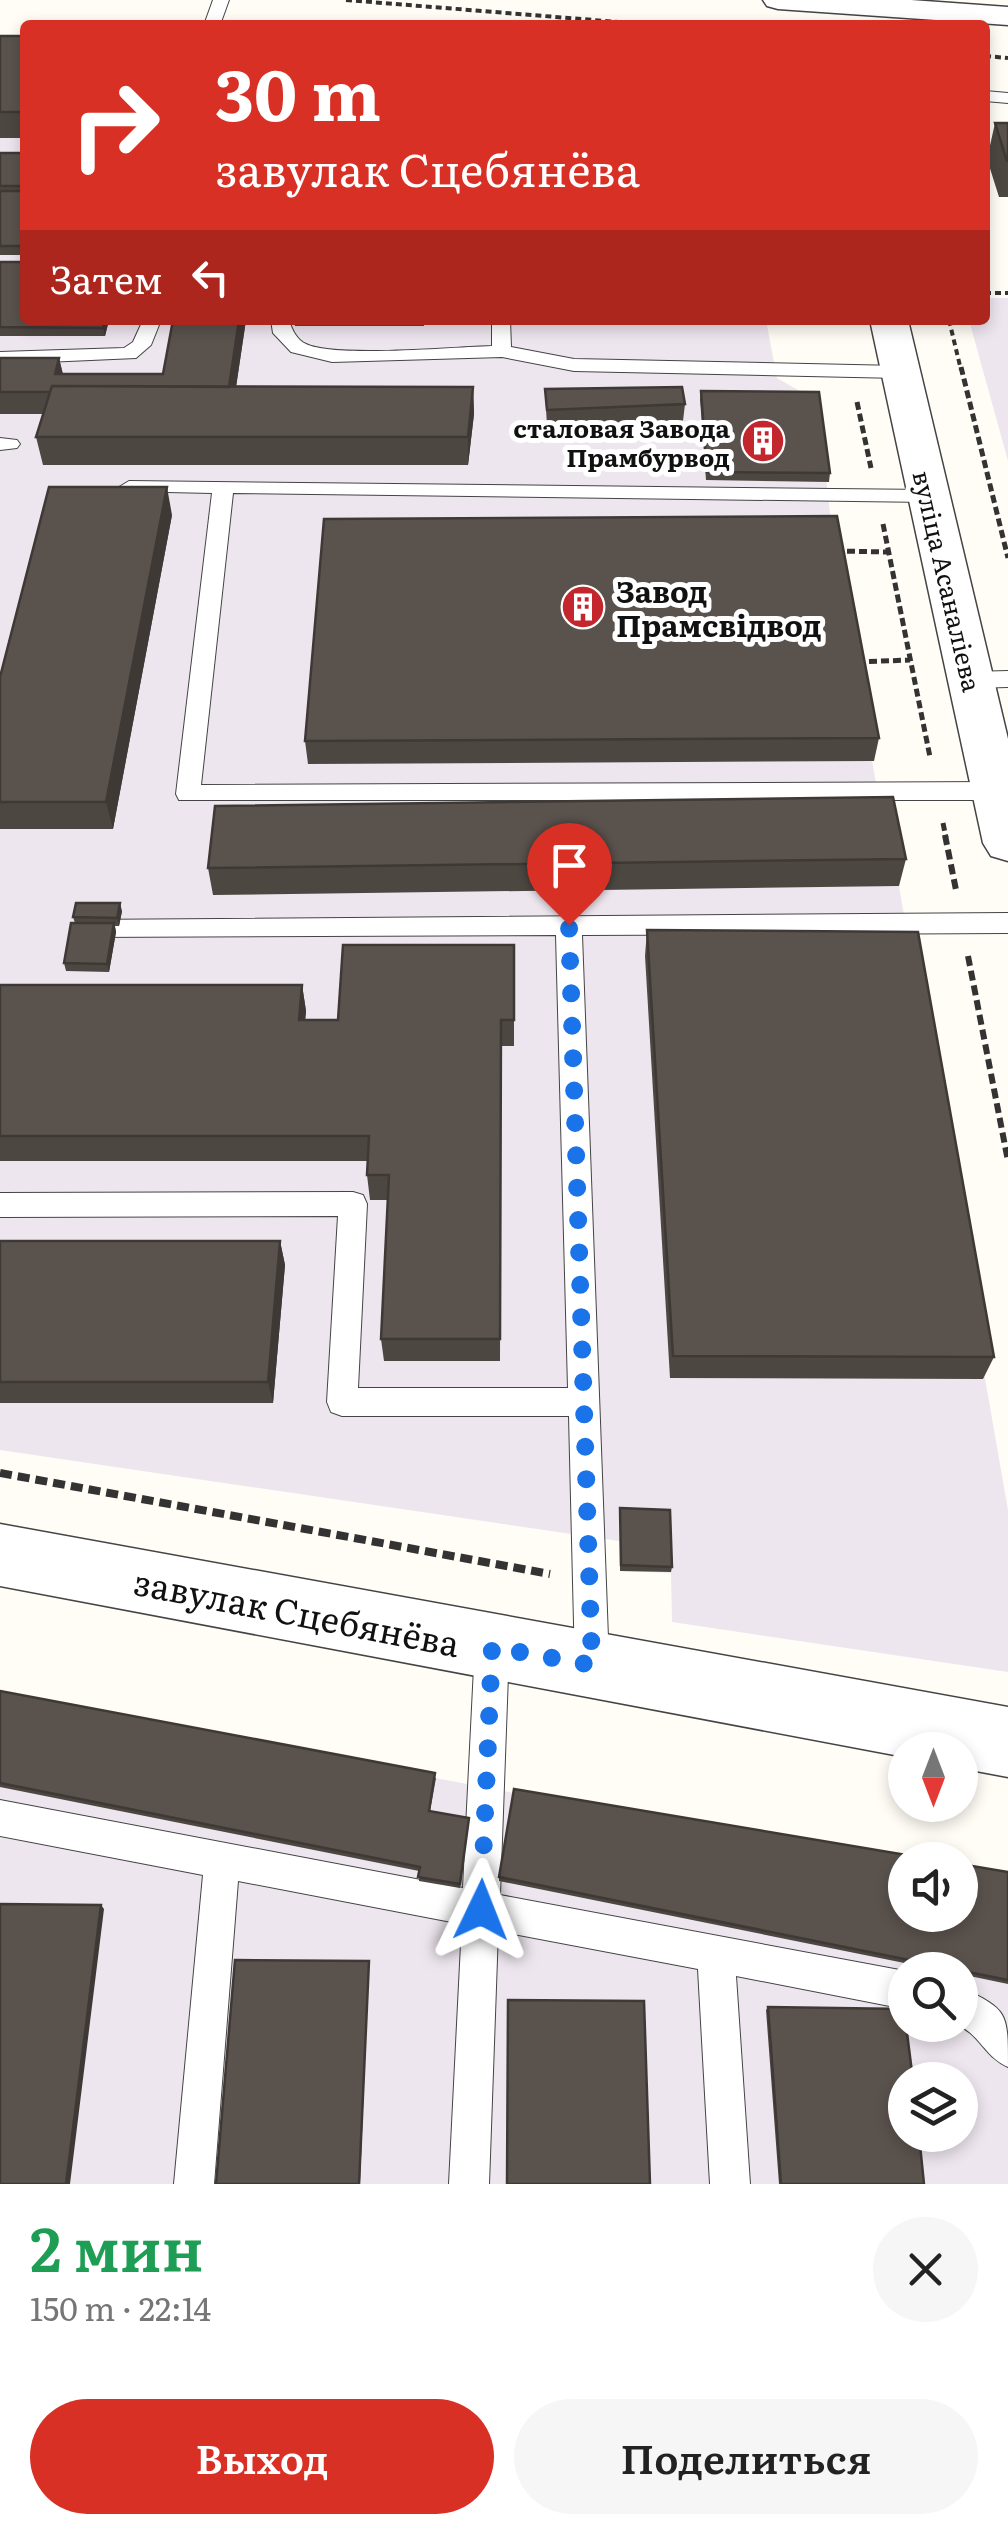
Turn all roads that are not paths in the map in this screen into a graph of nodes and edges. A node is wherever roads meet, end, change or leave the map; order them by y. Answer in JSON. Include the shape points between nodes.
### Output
{"nodes":[{"id":1,"x":778,"y":0,"type":"edge"},
{"id":2,"x":823,"y":14,"type":"edge"},
{"id":3,"x":1008,"y":16,"type":"edge"},
{"id":4,"x":150,"y":325,"type":"edge"},
{"id":5,"x":281,"y":325,"type":"edge"},
{"id":6,"x":500,"y":325,"type":"edge"},
{"id":7,"x":889,"y":325,"type":"edge"},
{"id":8,"x":502,"y":352,"type":"junction"},
{"id":9,"x":0,"y":358,"type":"edge"},
{"id":10,"x":804,"y":371,"type":"junction"},
{"id":11,"x":899,"y":372,"type":"junction"},
{"id":12,"x":649,"y":388,"type":"edge"},
{"id":13,"x":107,"y":487,"type":"edge"},
{"id":14,"x":222,"y":487,"type":"junction"},
{"id":15,"x":928,"y":496,"type":"junction"},
{"id":16,"x":989,"y":680,"type":"edge"},
{"id":17,"x":996,"y":791,"type":"junction"},
{"id":18,"x":1008,"y":842,"type":"edge"},
{"id":19,"x":1008,"y":923,"type":"edge"},
{"id":20,"x":569,"y":925,"type":"junction"},
{"id":21,"x":88,"y":927,"type":"edge"},
{"id":22,"x":0,"y":1205,"type":"edge"},
{"id":23,"x":584,"y":1402,"type":"junction"},
{"id":24,"x":0,"y":1556,"type":"edge"},
{"id":25,"x":492,"y":1647,"type":"junction"},
{"id":26,"x":592,"y":1665,"type":"junction"},
{"id":27,"x":1008,"y":1742,"type":"edge"},
{"id":28,"x":0,"y":1818,"type":"edge"},
{"id":29,"x":222,"y":1861,"type":"junction"},
{"id":30,"x":481,"y":1910,"type":"junction"},
{"id":31,"x":716,"y":1955,"type":"junction"},
{"id":32,"x":888,"y":1987,"type":"edge"},
{"id":33,"x":978,"y":2015,"type":"edge"},
{"id":34,"x":1008,"y":2048,"type":"edge"},
{"id":35,"x":194,"y":2184,"type":"edge"},
{"id":36,"x":469,"y":2184,"type":"edge"},
{"id":37,"x":730,"y":2184,"type":"edge"}],
"edges":[{"from":1,"to":2,"type":"street"},
{"from":2,"to":3,"type":"street"},
{"from":4,"to":9,"type":"lane","via":[[142,345],[129,354]]},
{"from":5,"to":8,"type":"lane","via":[[298,348],[332,356]]},
{"from":6,"to":8,"type":"lane"},
{"from":7,"to":11,"type":"street","name":"вуліца Асаналіева"},
{"from":8,"to":10,"type":"lane","via":[[574,365]]},
{"from":10,"to":11,"type":"lane"},
{"from":10,"to":12,"type":"lane","via":[[782,388]]},
{"from":11,"to":15,"type":"street","name":"вуліца Асаналіева"},
{"from":13,"to":14,"type":"lane"},
{"from":14,"to":15,"type":"lane"},
{"from":14,"to":17,"type":"lane","via":[[188,794]]},
{"from":15,"to":16,"type":"street","name":"вуліца Асаналіева"},
{"from":16,"to":17,"type":"street","name":"вуліца Асаналіева"},
{"from":17,"to":18,"type":"street","name":"вуліца Асаналіева"},
{"from":19,"to":20,"type":"lane"},
{"from":20,"to":21,"type":"lane"},
{"from":20,"to":23,"type":"lane"},
{"from":22,"to":23,"type":"lane","via":[[354,1204],[342,1402]]},
{"from":23,"to":26,"type":"lane"},
{"from":24,"to":25,"type":"street","name":"завулак Сцебянёва"},
{"from":25,"to":26,"type":"street","name":"завулак Сцебянёва"},
{"from":25,"to":30,"type":"lane"},
{"from":26,"to":27,"type":"street","name":"завулак Сцебянёва"},
{"from":28,"to":29,"type":"lane"},
{"from":29,"to":30,"type":"lane"},
{"from":29,"to":35,"type":"lane"},
{"from":30,"to":31,"type":"lane"},
{"from":30,"to":36,"type":"lane"},
{"from":31,"to":32,"type":"lane"},
{"from":31,"to":37,"type":"lane"},
{"from":33,"to":34,"type":"lane"}]}
